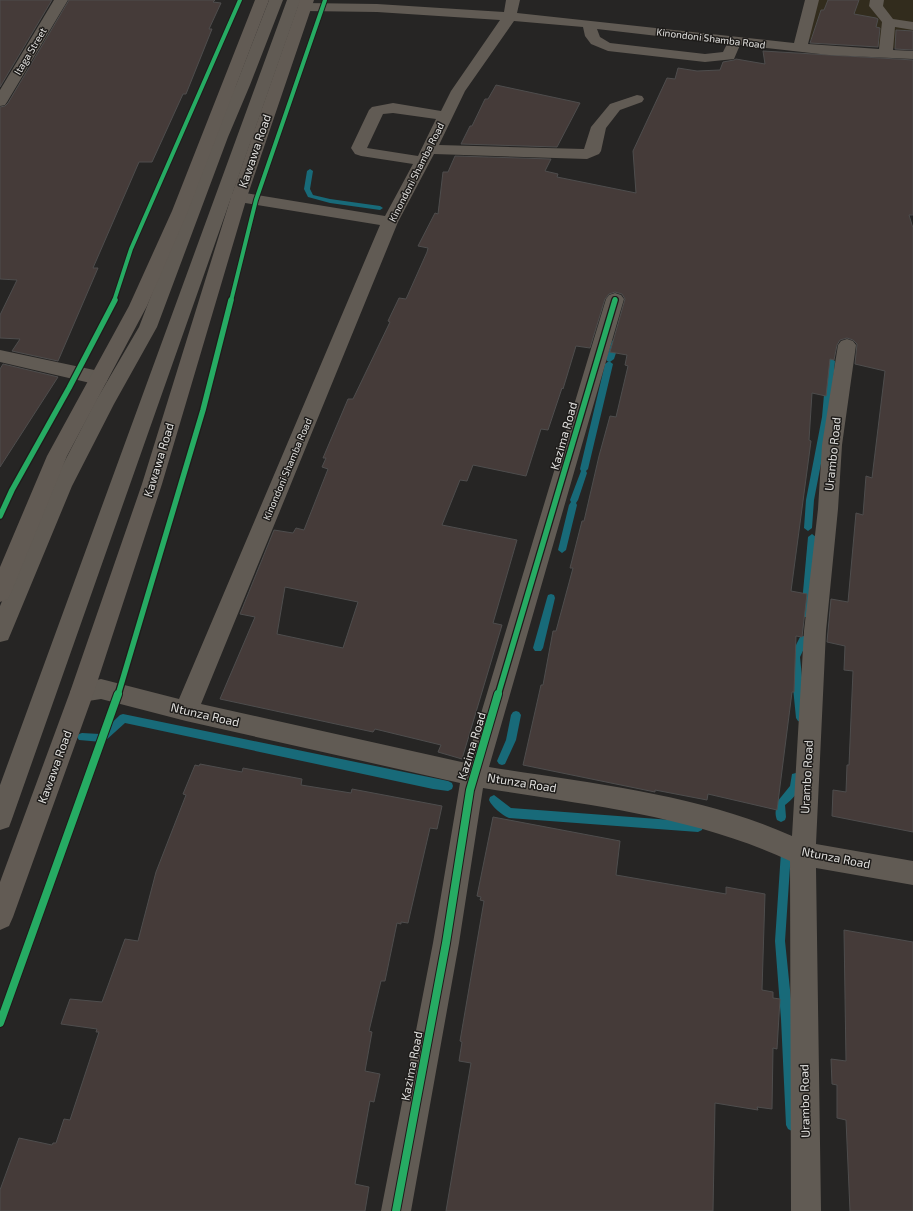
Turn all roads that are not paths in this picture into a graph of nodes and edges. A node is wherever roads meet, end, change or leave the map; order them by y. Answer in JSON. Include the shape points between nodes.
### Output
{"nodes":[{"id":1,"x":61,"y":0,"type":"edge"},
{"id":2,"x":262,"y":0,"type":"edge"},
{"id":3,"x":276,"y":0,"type":"edge"},
{"id":4,"x":812,"y":0,"type":"edge"},
{"id":5,"x":877,"y":0,"type":"edge"},
{"id":6,"x":302,"y":2,"type":"edge"},
{"id":7,"x":512,"y":8,"type":"edge"},
{"id":8,"x":889,"y":22,"type":"junction"},
{"id":9,"x":590,"y":24,"type":"junction"},
{"id":10,"x":913,"y":26,"type":"edge"},
{"id":11,"x":735,"y":41,"type":"junction"},
{"id":12,"x":800,"y":48,"type":"junction"},
{"id":13,"x":886,"y":54,"type":"junction"},
{"id":14,"x":913,"y":56,"type":"edge"},
{"id":15,"x":637,"y":99,"type":"dead end"},
{"id":16,"x":0,"y":102,"type":"edge"},
{"id":17,"x":445,"y":116,"type":"junction"},
{"id":18,"x":426,"y":155,"type":"junction"},
{"id":19,"x":239,"y":197,"type":"junction"},
{"id":20,"x":390,"y":222,"type":"junction"},
{"id":21,"x":615,"y":299,"type":"dead end"},
{"id":22,"x":847,"y":345,"type":"dead end"},
{"id":23,"x":0,"y":356,"type":"edge"},
{"id":24,"x":98,"y":378,"type":"junction"},
{"id":25,"x":2,"y":585,"type":"edge"},
{"id":26,"x":0,"y":633,"type":"edge"},
{"id":27,"x":82,"y":692,"type":"junction"},
{"id":28,"x":186,"y":711,"type":"junction"},
{"id":29,"x":476,"y":776,"type":"junction"},
{"id":30,"x":0,"y":819,"type":"edge"},
{"id":31,"x":803,"y":854,"type":"junction"},
{"id":32,"x":913,"y":873,"type":"edge"},
{"id":33,"x":0,"y":917,"type":"edge"},
{"id":34,"x":396,"y":1211,"type":"edge"},
{"id":35,"x":806,"y":1211,"type":"edge"}],
"edges":[{"from":1,"to":16,"type":"street","name":"Itaga Street"},
{"from":2,"to":24,"type":"main road","via":[[180,211],[138,306]]},
{"from":3,"to":26,"type":"street","via":[[148,327],[104,404],[62,486]]},
{"from":4,"to":12,"type":"street"},
{"from":5,"to":8,"type":"street","via":[[878,11]]},
{"from":6,"to":7,"type":"street","via":[[377,8]]},
{"from":6,"to":19,"type":"main road","name":"Kawawa Road"},
{"from":6,"to":30,"type":"street","name":"Kawawa Road"},
{"from":7,"to":9,"type":"street","name":"Kinondoni Shamba Road"},
{"from":7,"to":17,"type":"street","name":"Kinondoni Shamba Road","via":[[458,91]]},
{"from":8,"to":10,"type":"street"},
{"from":8,"to":13,"type":"street"},
{"from":9,"to":11,"type":"street","name":"Kinondoni Shamba Road"},
{"from":9,"to":11,"type":"street","via":[[592,37],[597,43],[608,47],[705,58],[729,56]]},
{"from":11,"to":12,"type":"street","name":"Kinondoni Shamba Road"},
{"from":12,"to":13,"type":"street","name":"Kinondoni Shamba Road"},
{"from":13,"to":14,"type":"street","name":"Kinondoni Shamba Road"},
{"from":15,"to":18,"type":"street","via":[[615,107],[599,127],[593,151],[587,154]]},
{"from":17,"to":18,"type":"street","name":"Kinondoni Shamba Road"},
{"from":17,"to":18,"type":"street","via":[[393,108],[377,110],[359,148],[367,154]]},
{"from":18,"to":20,"type":"street","name":"Kinondoni Shamba Road"},
{"from":19,"to":20,"type":"street"},
{"from":19,"to":27,"type":"main road","name":"Kawawa Road","via":[[152,484]]},
{"from":20,"to":28,"type":"street","name":"Kinondoni Shamba Road"},
{"from":21,"to":29,"type":"street","name":"Kazima Road"},
{"from":22,"to":31,"type":"street","name":"Urambo Road","via":[[832,445],[828,509],[814,631]]},
{"from":23,"to":24,"type":"street"},
{"from":24,"to":25,"type":"main road","via":[[57,456]]},
{"from":27,"to":28,"type":"street","name":"Ntunza Road","via":[[101,690]]},
{"from":27,"to":33,"type":"main road","name":"Kawawa Road"},
{"from":28,"to":29,"type":"street","name":"Ntunza Road"},
{"from":29,"to":31,"type":"street","name":"Ntunza Road","via":[[654,805],[768,838]]},
{"from":29,"to":34,"type":"street","name":"Kazima Road","via":[[470,790],[446,943]]},
{"from":31,"to":32,"type":"street","name":"Ntunza Road"},
{"from":31,"to":35,"type":"street","name":"Urambo Road"}]}
